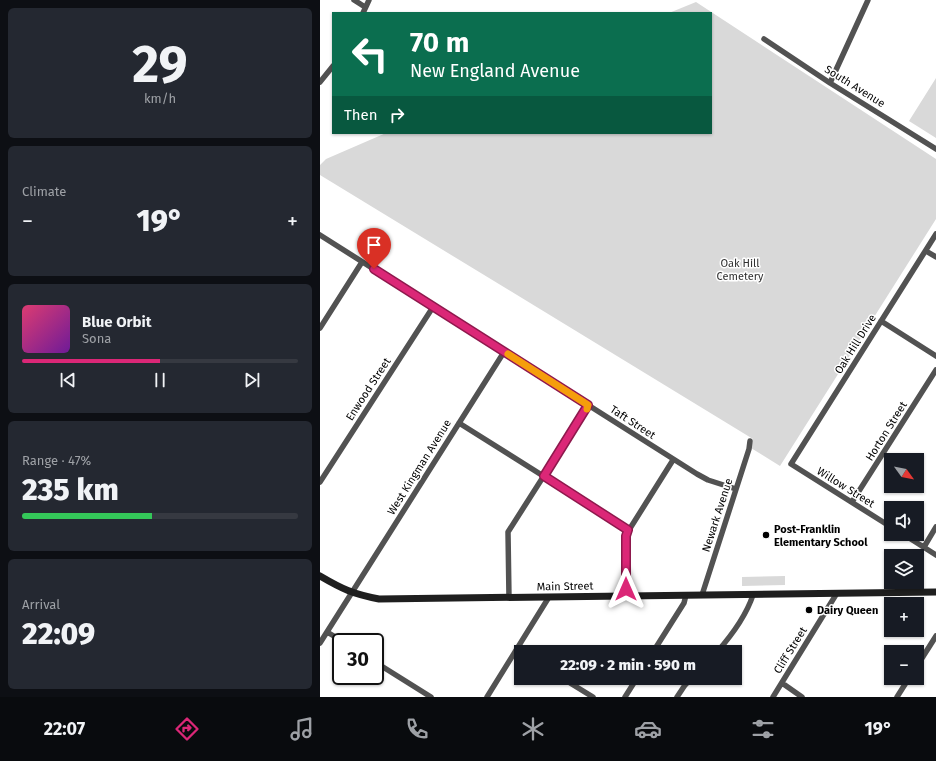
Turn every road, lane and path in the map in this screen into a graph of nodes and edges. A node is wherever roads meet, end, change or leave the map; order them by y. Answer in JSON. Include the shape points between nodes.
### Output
{"nodes":[{"id":1,"x":354,"y":0,"type":"edge"},
{"id":2,"x":369,"y":0,"type":"edge"},
{"id":3,"x":868,"y":0,"type":"edge"},
{"id":4,"x":365,"y":7,"type":"junction"},
{"id":5,"x":363,"y":12,"type":"edge"},
{"id":6,"x":764,"y":39,"type":"dead end"},
{"id":7,"x":332,"y":67,"type":"edge"},
{"id":8,"x":320,"y":82,"type":"edge"},
{"id":9,"x":830,"y":83,"type":"junction"},
{"id":10,"x":936,"y":149,"type":"edge"},
{"id":11,"x":936,"y":234,"type":"edge"},
{"id":12,"x":320,"y":235,"type":"edge"},
{"id":13,"x":926,"y":251,"type":"junction"},
{"id":14,"x":936,"y":257,"type":"edge"},
{"id":15,"x":362,"y":262,"type":"junction"},
{"id":16,"x":433,"y":307,"type":"junction"},
{"id":17,"x":882,"y":322,"type":"junction"},
{"id":18,"x":320,"y":328,"type":"edge"},
{"id":19,"x":504,"y":352,"type":"junction"},
{"id":20,"x":936,"y":356,"type":"edge"},
{"id":21,"x":936,"y":370,"type":"edge"},
{"id":22,"x":588,"y":405,"type":"junction"},
{"id":23,"x":459,"y":423,"type":"junction"},
{"id":24,"x":750,"y":441,"type":"dead end"},
{"id":25,"x":673,"y":460,"type":"junction"},
{"id":26,"x":791,"y":464,"type":"joint"},
{"id":27,"x":544,"y":476,"type":"junction"},
{"id":28,"x":320,"y":482,"type":"edge"},
{"id":29,"x":736,"y":489,"type":"junction"},
{"id":30,"x":852,"y":502,"type":"junction"},
{"id":31,"x":884,"y":523,"type":"edge"},
{"id":32,"x":936,"y":527,"type":"edge"},
{"id":33,"x":628,"y":530,"type":"junction"},
{"id":34,"x":914,"y":541,"type":"edge"},
{"id":35,"x":924,"y":547,"type":"junction"},
{"id":36,"x":936,"y":555,"type":"edge"},
{"id":37,"x":320,"y":576,"type":"edge"},
{"id":38,"x":936,"y":592,"type":"edge"},
{"id":39,"x":352,"y":593,"type":"junction"},
{"id":40,"x":837,"y":593,"type":"junction"},
{"id":41,"x":686,"y":595,"type":"junction"},
{"id":42,"x":702,"y":595,"type":"junction"},
{"id":43,"x":753,"y":595,"type":"junction"},
{"id":44,"x":625,"y":596,"type":"junction"},
{"id":45,"x":548,"y":597,"type":"junction"},
{"id":46,"x":509,"y":598,"type":"junction"},
{"id":47,"x":327,"y":632,"type":"junction"},
{"id":48,"x":332,"y":635,"type":"edge"},
{"id":49,"x":936,"y":636,"type":"edge"},
{"id":50,"x":320,"y":643,"type":"edge"},
{"id":51,"x":522,"y":645,"type":"edge"},
{"id":52,"x":657,"y":645,"type":"edge"},
{"id":53,"x":723,"y":645,"type":"edge"},
{"id":54,"x":924,"y":655,"type":"edge"},
{"id":55,"x":514,"y":658,"type":"edge"},
{"id":56,"x":384,"y":668,"type":"edge"},
{"id":57,"x":782,"y":683,"type":"junction"},
{"id":58,"x":573,"y":685,"type":"edge"},
{"id":59,"x":633,"y":685,"type":"edge"},
{"id":60,"x":685,"y":685,"type":"edge"},
{"id":61,"x":905,"y":685,"type":"edge"},
{"id":62,"x":431,"y":697,"type":"edge"},
{"id":63,"x":487,"y":697,"type":"edge"},
{"id":64,"x":592,"y":697,"type":"edge"},
{"id":65,"x":625,"y":697,"type":"edge"},
{"id":66,"x":677,"y":697,"type":"edge"},
{"id":67,"x":773,"y":697,"type":"edge"},
{"id":68,"x":802,"y":697,"type":"edge"},
{"id":69,"x":897,"y":697,"type":"edge"}],
"edges":[{"from":1,"to":4,"type":"street"},
{"from":2,"to":4,"type":"street"},
{"from":3,"to":9,"type":"street"},
{"from":4,"to":5,"type":"street"},
{"from":6,"to":9,"type":"street","name":"South Avenue"},
{"from":7,"to":8,"type":"street"},
{"from":9,"to":10,"type":"street","name":"South Avenue"},
{"from":11,"to":13,"type":"street","name":"Oak Hill Drive"},
{"from":12,"to":15,"type":"street","name":"Taft Street"},
{"from":13,"to":14,"type":"street"},
{"from":13,"to":17,"type":"street","name":"Oak Hill Drive"},
{"from":15,"to":16,"type":"street","name":"Taft Street"},
{"from":15,"to":18,"type":"street"},
{"from":16,"to":19,"type":"street","name":"Taft Street"},
{"from":16,"to":28,"type":"street","name":"Enwood Street"},
{"from":17,"to":20,"type":"street"},
{"from":17,"to":26,"type":"street","name":"Oak Hill Drive"},
{"from":19,"to":22,"type":"street","name":"Taft Street"},
{"from":19,"to":23,"type":"street","name":"West Kingman Avenue"},
{"from":21,"to":30,"type":"street","name":"Horton Street"},
{"from":22,"to":25,"type":"street","name":"Taft Street"},
{"from":22,"to":27,"type":"street"},
{"from":23,"to":27,"type":"street"},
{"from":23,"to":39,"type":"street","name":"West Kingman Avenue"},
{"from":24,"to":29,"type":"street","name":"Newark Avenue"},
{"from":25,"to":29,"type":"street","name":"Taft Street","via":[[708,480]]},
{"from":25,"to":33,"type":"street"},
{"from":26,"to":30,"type":"street","name":"Willow Street"},
{"from":27,"to":33,"type":"street"},
{"from":27,"to":46,"type":"street","via":[[508,532]]},
{"from":29,"to":42,"type":"street","name":"Newark Avenue"},
{"from":30,"to":31,"type":"street","name":"Willow Street"},
{"from":32,"to":35,"type":"street"},
{"from":33,"to":44,"type":"street"},
{"from":34,"to":35,"type":"street"},
{"from":35,"to":36,"type":"street"},
{"from":37,"to":39,"type":"street","name":"Main Street"},
{"from":38,"to":40,"type":"street","name":"Main Street"},
{"from":39,"to":46,"type":"street","name":"Main Street","via":[[379,599]]},
{"from":39,"to":47,"type":"street","name":"West Kingman Avenue"},
{"from":40,"to":43,"type":"street","name":"Main Street"},
{"from":40,"to":57,"type":"street","name":"Cliff Street"},
{"from":41,"to":42,"type":"street","name":"Main Street"},
{"from":41,"to":44,"type":"street","name":"Main Street"},
{"from":41,"to":52,"type":"street","via":[[684,603]]},
{"from":42,"to":43,"type":"street","name":"Main Street"},
{"from":43,"to":53,"type":"street","via":[[736,629]]},
{"from":44,"to":45,"type":"street","name":"Main Street"},
{"from":45,"to":46,"type":"street","name":"Main Street"},
{"from":45,"to":51,"type":"street"},
{"from":47,"to":48,"type":"street"},
{"from":47,"to":50,"type":"street","name":"West Kingman Avenue"},
{"from":49,"to":54,"type":"street"},
{"from":55,"to":63,"type":"street"},
{"from":56,"to":62,"type":"street"},
{"from":57,"to":67,"type":"street","name":"Cliff Street"},
{"from":57,"to":68,"type":"street"},
{"from":58,"to":64,"type":"street"},
{"from":59,"to":65,"type":"street"},
{"from":60,"to":66,"type":"street"},
{"from":61,"to":69,"type":"street"}]}
